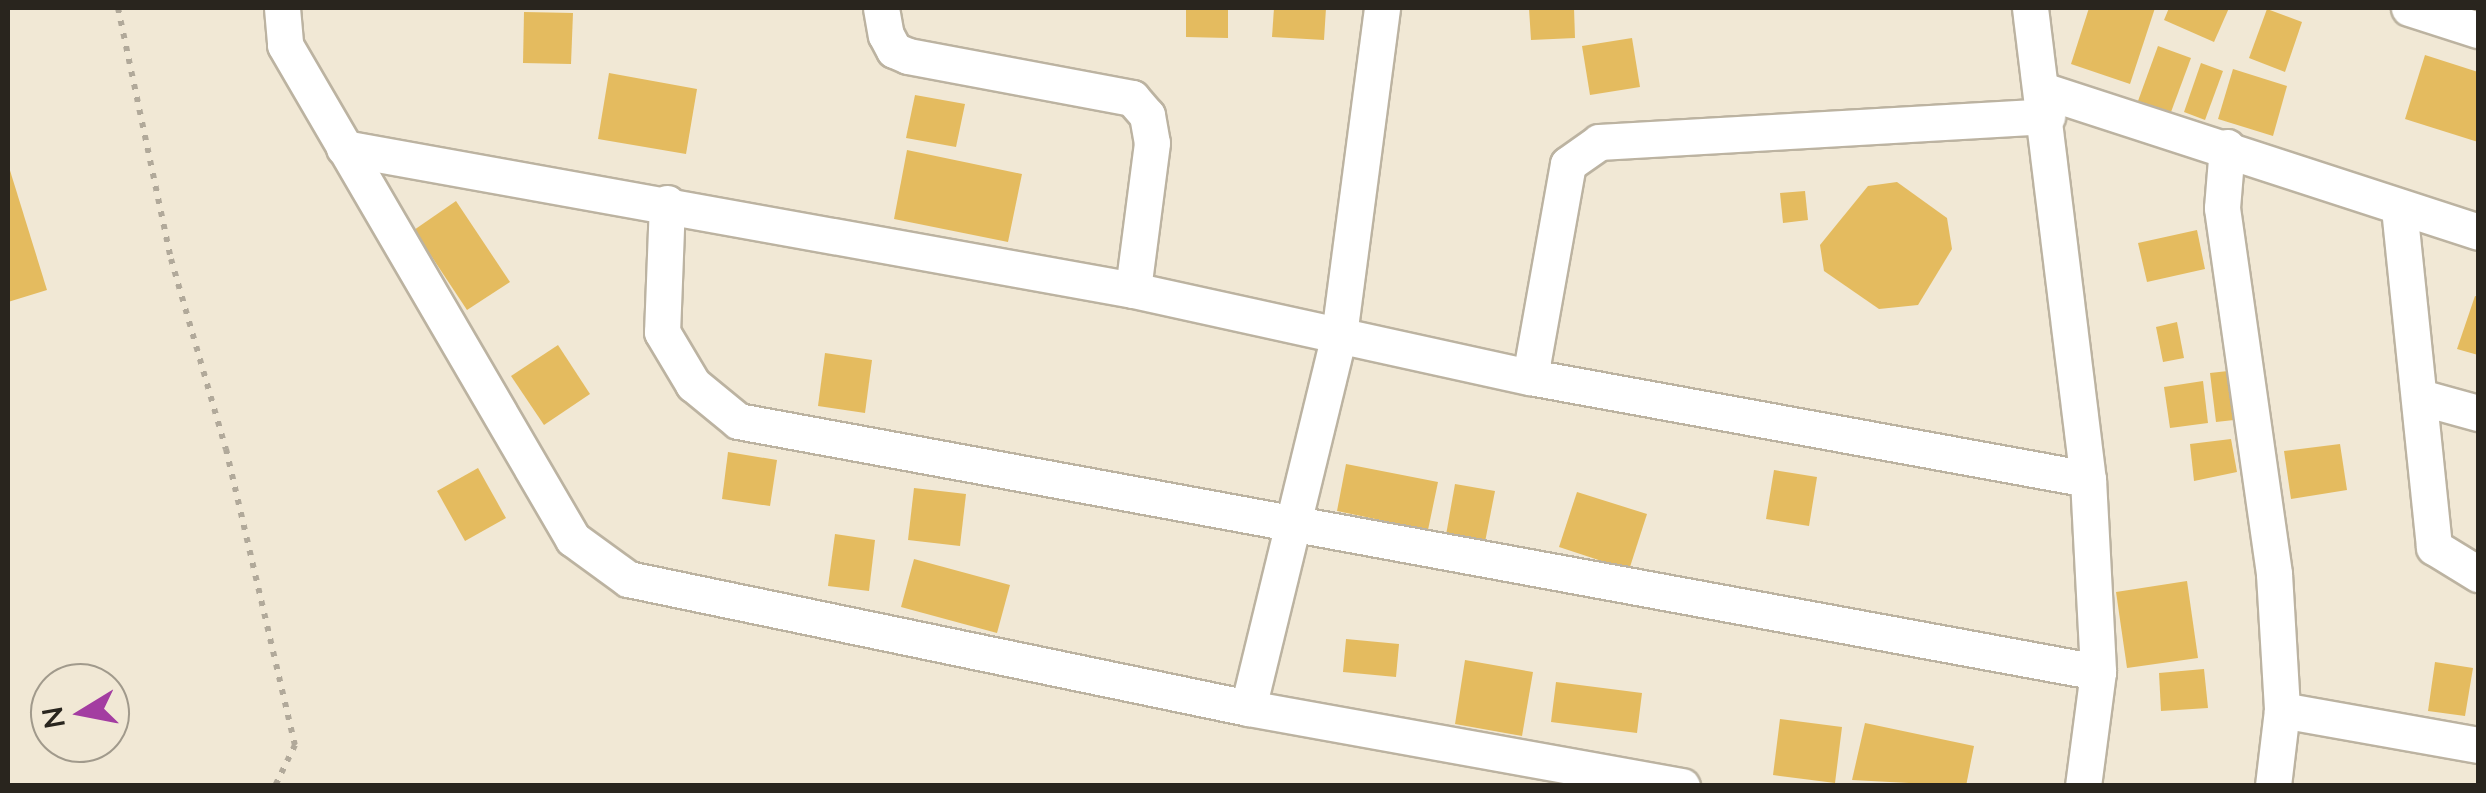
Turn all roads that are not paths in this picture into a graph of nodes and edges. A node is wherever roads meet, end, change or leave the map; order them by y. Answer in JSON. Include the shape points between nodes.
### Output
{"nodes":[{"id":1,"x":282,"y":8,"type":"edge"},
{"id":2,"x":881,"y":8,"type":"edge"},
{"id":3,"x":1382,"y":8,"type":"edge"},
{"id":4,"x":2030,"y":8,"type":"edge"},
{"id":5,"x":2408,"y":8,"type":"edge"},
{"id":6,"x":2478,"y":30,"type":"edge"},
{"id":7,"x":2046,"y":104,"type":"junction"},
{"id":8,"x":2227,"y":147,"type":"junction"},
{"id":9,"x":344,"y":148,"type":"junction"},
{"id":10,"x":667,"y":202,"type":"junction"},
{"id":11,"x":2399,"y":208,"type":"junction"},
{"id":12,"x":2478,"y":232,"type":"edge"},
{"id":13,"x":1133,"y":290,"type":"junction"},
{"id":14,"x":1339,"y":335,"type":"junction"},
{"id":15,"x":1530,"y":376,"type":"junction"},
{"id":16,"x":2420,"y":396,"type":"junction"},
{"id":17,"x":2478,"y":413,"type":"edge"},
{"id":18,"x":2088,"y":479,"type":"junction"},
{"id":19,"x":1289,"y":525,"type":"junction"},
{"id":20,"x":2478,"y":574,"type":"edge"},
{"id":21,"x":2098,"y":672,"type":"junction"},
{"id":22,"x":1248,"y":708,"type":"junction"},
{"id":23,"x":2282,"y":710,"type":"junction"},
{"id":24,"x":2478,"y":745,"type":"edge"},
{"id":25,"x":1682,"y":786,"type":"edge"},
{"id":26,"x":2083,"y":786,"type":"edge"},
{"id":27,"x":2272,"y":786,"type":"edge"}],
"edges":[{"from":1,"to":9,"type":"street","via":[[285,44]]},
{"from":2,"to":13,"type":"street","via":[[894,50],[908,56],[1132,98],[1152,143]]},
{"from":3,"to":14,"type":"street"},
{"from":4,"to":7,"type":"street"},
{"from":5,"to":6,"type":"street"},
{"from":7,"to":8,"type":"street"},
{"from":7,"to":15,"type":"street","via":[[1600,142],[1568,164]]},
{"from":7,"to":18,"type":"street"},
{"from":8,"to":11,"type":"street"},
{"from":8,"to":23,"type":"street","via":[[2222,208],[2274,574]]},
{"from":9,"to":10,"type":"street"},
{"from":9,"to":22,"type":"street","via":[[573,539],[597,562],[628,580]]},
{"from":10,"to":13,"type":"street"},
{"from":10,"to":19,"type":"street","via":[[662,332],[694,384],[738,421]]},
{"from":11,"to":12,"type":"street"},
{"from":11,"to":16,"type":"street"},
{"from":13,"to":14,"type":"street"},
{"from":14,"to":15,"type":"street"},
{"from":14,"to":19,"type":"street"},
{"from":15,"to":18,"type":"street"},
{"from":16,"to":17,"type":"street"},
{"from":16,"to":20,"type":"street","via":[[2434,547]]},
{"from":18,"to":21,"type":"street"},
{"from":19,"to":21,"type":"street"},
{"from":19,"to":22,"type":"street"},
{"from":21,"to":26,"type":"street"},
{"from":22,"to":25,"type":"street"},
{"from":23,"to":24,"type":"street"},
{"from":23,"to":27,"type":"street"}]}
